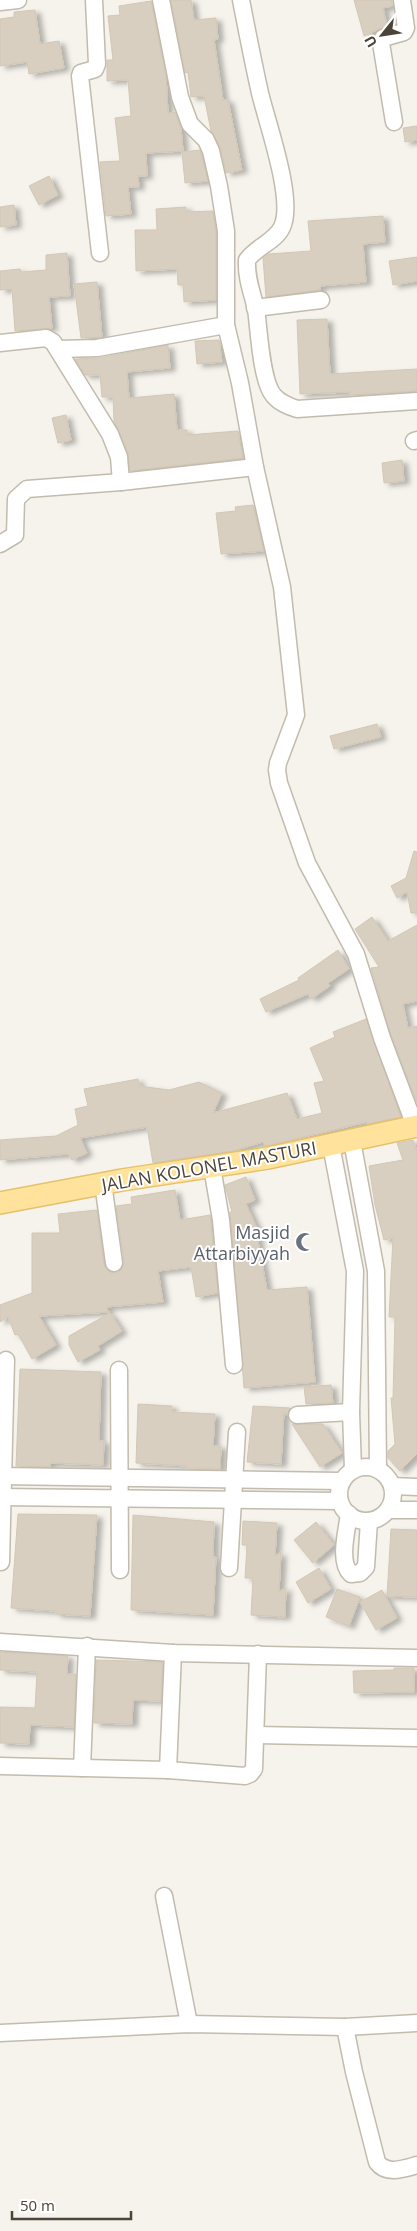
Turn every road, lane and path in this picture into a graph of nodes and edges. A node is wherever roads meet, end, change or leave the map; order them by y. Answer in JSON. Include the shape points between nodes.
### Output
{"nodes":[{"id":1,"x":18,"y":0,"type":"edge"},
{"id":2,"x":94,"y":0,"type":"edge"},
{"id":3,"x":161,"y":0,"type":"edge"},
{"id":4,"x":241,"y":0,"type":"edge"},
{"id":5,"x":402,"y":0,"type":"edge"},
{"id":6,"x":0,"y":2,"type":"edge"},
{"id":7,"x":394,"y":122,"type":"dead end"},
{"id":8,"x":100,"y":253,"type":"dead end"},
{"id":9,"x":321,"y":300,"type":"dead end"},
{"id":10,"x":255,"y":308,"type":"junction"},
{"id":11,"x":226,"y":325,"type":"junction"},
{"id":12,"x":0,"y":343,"type":"edge"},
{"id":13,"x":59,"y":349,"type":"junction"},
{"id":14,"x":417,"y":401,"type":"edge"},
{"id":15,"x":255,"y":467,"type":"junction"},
{"id":16,"x":121,"y":482,"type":"junction"},
{"id":17,"x":0,"y":544,"type":"edge"},
{"id":18,"x":416,"y":1126,"type":"edge"},
{"id":19,"x":342,"y":1143,"type":"junction"},
{"id":20,"x":212,"y":1167,"type":"junction"},
{"id":21,"x":103,"y":1183,"type":"junction"},
{"id":22,"x":0,"y":1203,"type":"edge"},
{"id":23,"x":114,"y":1263,"type":"dead end"},
{"id":24,"x":377,"y":1356,"type":"junction"},
{"id":25,"x":353,"y":1358,"type":"junction"},
{"id":26,"x":6,"y":1360,"type":"dead end"},
{"id":27,"x":234,"y":1365,"type":"dead end"},
{"id":28,"x":119,"y":1370,"type":"dead end"},
{"id":29,"x":351,"y":1412,"type":"junction"},
{"id":30,"x":296,"y":1415,"type":"dead end"},
{"id":31,"x":238,"y":1432,"type":"dead end"},
{"id":32,"x":353,"y":1469,"type":"junction"},
{"id":33,"x":378,"y":1469,"type":"junction"},
{"id":34,"x":2,"y":1476,"type":"edge"},
{"id":35,"x":22,"y":1476,"type":"junction"},
{"id":36,"x":119,"y":1478,"type":"junction"},
{"id":37,"x":138,"y":1478,"type":"junction"},
{"id":38,"x":235,"y":1479,"type":"junction"},
{"id":39,"x":252,"y":1479,"type":"junction"},
{"id":40,"x":341,"y":1481,"type":"junction"},
{"id":41,"x":392,"y":1486,"type":"junction"},
{"id":42,"x":417,"y":1487,"type":"edge"},
{"id":43,"x":1,"y":1498,"type":"edge"},
{"id":44,"x":21,"y":1498,"type":"junction"},
{"id":45,"x":119,"y":1498,"type":"junction"},
{"id":46,"x":138,"y":1499,"type":"junction"},
{"id":47,"x":234,"y":1500,"type":"junction"},
{"id":48,"x":251,"y":1500,"type":"junction"},
{"id":49,"x":339,"y":1501,"type":"junction"},
{"id":50,"x":388,"y":1510,"type":"junction"},
{"id":51,"x":417,"y":1510,"type":"edge"},
{"id":52,"x":349,"y":1514,"type":"junction"},
{"id":53,"x":369,"y":1521,"type":"junction"},
{"id":54,"x":1,"y":1562,"type":"edge"},
{"id":55,"x":229,"y":1568,"type":"dead end"},
{"id":56,"x":120,"y":1570,"type":"dead end"},
{"id":57,"x":0,"y":1642,"type":"edge"},
{"id":58,"x":87,"y":1646,"type":"junction"},
{"id":59,"x":173,"y":1653,"type":"junction"},
{"id":60,"x":258,"y":1654,"type":"junction"},
{"id":61,"x":417,"y":1658,"type":"edge"},
{"id":62,"x":256,"y":1734,"type":"junction"},
{"id":63,"x":417,"y":1738,"type":"edge"},
{"id":64,"x":0,"y":1766,"type":"edge"},
{"id":65,"x":82,"y":1768,"type":"junction"},
{"id":66,"x":168,"y":1770,"type":"junction"},
{"id":67,"x":164,"y":1896,"type":"dead end"},
{"id":68,"x":417,"y":2023,"type":"edge"},
{"id":69,"x":189,"y":2024,"type":"junction"},
{"id":70,"x":345,"y":2027,"type":"junction"},
{"id":71,"x":0,"y":2033,"type":"edge"},
{"id":72,"x":417,"y":2165,"type":"edge"}],
"edges":[{"from":1,"to":6,"type":"street"},
{"from":2,"to":8,"type":"street","via":[[98,64],[95,69],[81,72],[80,76]]},
{"from":3,"to":11,"type":"street","via":[[180,97],[190,124],[206,140],[211,151],[219,186],[226,231]]},
{"from":4,"to":10,"type":"street","via":[[260,94],[277,154],[285,219],[280,232],[247,260],[247,278]]},
{"from":5,"to":7,"type":"street","via":[[406,28],[404,32],[383,38],[381,43]]},
{"from":9,"to":10,"type":"street"},
{"from":10,"to":14,"type":"street","via":[[268,382],[272,395],[283,404],[297,409]]},
{"from":11,"to":13,"type":"street","via":[[97,348]]},
{"from":11,"to":15,"type":"street"},
{"from":12,"to":13,"type":"street","via":[[46,338]]},
{"from":13,"to":16,"type":"street","via":[[110,434],[119,456]]},
{"from":15,"to":16,"type":"street"},
{"from":15,"to":18,"type":"street","via":[[282,587],[295,700],[296,715],[276,770],[279,783],[306,863],[356,954],[382,1038]]},
{"from":16,"to":17,"type":"street","via":[[23,491],[16,498],[15,535]]},
{"from":18,"to":19,"type":"main road","name":"JALAN KOLONEL MASTURI"},
{"from":19,"to":20,"type":"main road","name":"JALAN KOLONEL MASTURI"},
{"from":19,"to":24,"type":"street","via":[[361,1189],[376,1272]]},
{"from":19,"to":25,"type":"street","via":[[341,1194],[355,1271]]},
{"from":20,"to":21,"type":"main road","name":"JALAN KOLONEL MASTURI"},
{"from":20,"to":27,"type":"street","via":[[221,1220]]},
{"from":21,"to":22,"type":"main road","name":"JALAN KOLONEL MASTURI"},
{"from":21,"to":23,"type":"street"},
{"from":24,"to":25,"type":"street"},
{"from":24,"to":33,"type":"street"},
{"from":25,"to":29,"type":"street"},
{"from":26,"to":34,"type":"street"},
{"from":28,"to":36,"type":"street"},
{"from":29,"to":30,"type":"street"},
{"from":29,"to":32,"type":"street"},
{"from":31,"to":38,"type":"street"},
{"from":32,"to":33,"type":"street","via":[[366,1466]]},
{"from":32,"to":40,"type":"street"},
{"from":33,"to":41,"type":"street"},
{"from":34,"to":35,"type":"street"},
{"from":34,"to":43,"type":"street"},
{"from":35,"to":36,"type":"street"},
{"from":35,"to":44,"type":"street"},
{"from":36,"to":37,"type":"street"},
{"from":36,"to":45,"type":"street"},
{"from":37,"to":38,"type":"street"},
{"from":37,"to":46,"type":"street"},
{"from":38,"to":39,"type":"street"},
{"from":38,"to":47,"type":"street"},
{"from":39,"to":40,"type":"street"},
{"from":39,"to":48,"type":"street"},
{"from":40,"to":49,"type":"street"},
{"from":41,"to":42,"type":"street"},
{"from":41,"to":50,"type":"street","via":[[393,1500]]},
{"from":43,"to":44,"type":"street"},
{"from":43,"to":54,"type":"street"},
{"from":44,"to":45,"type":"street"},
{"from":45,"to":46,"type":"street"},
{"from":45,"to":56,"type":"street"},
{"from":46,"to":47,"type":"street"},
{"from":47,"to":48,"type":"street"},
{"from":47,"to":55,"type":"street"},
{"from":48,"to":49,"type":"street"},
{"from":49,"to":52,"type":"street"},
{"from":50,"to":51,"type":"street"},
{"from":50,"to":53,"type":"street"},
{"from":52,"to":53,"type":"street","via":[[358,1520]]},
{"from":52,"to":53,"type":"street","via":[[345,1560],[351,1574],[360,1573],[366,1567]]},
{"from":57,"to":58,"type":"street"},
{"from":58,"to":59,"type":"street"},
{"from":58,"to":65,"type":"street"},
{"from":59,"to":60,"type":"street"},
{"from":59,"to":66,"type":"street"},
{"from":60,"to":61,"type":"street"},
{"from":60,"to":62,"type":"street"},
{"from":62,"to":63,"type":"street"},
{"from":62,"to":66,"type":"street","via":[[254,1769],[250,1774]]},
{"from":64,"to":65,"type":"street"},
{"from":65,"to":66,"type":"street"},
{"from":67,"to":69,"type":"street"},
{"from":68,"to":70,"type":"street"},
{"from":69,"to":70,"type":"street"},
{"from":69,"to":71,"type":"street"},
{"from":70,"to":72,"type":"street","via":[[377,2162],[387,2170]]}]}
